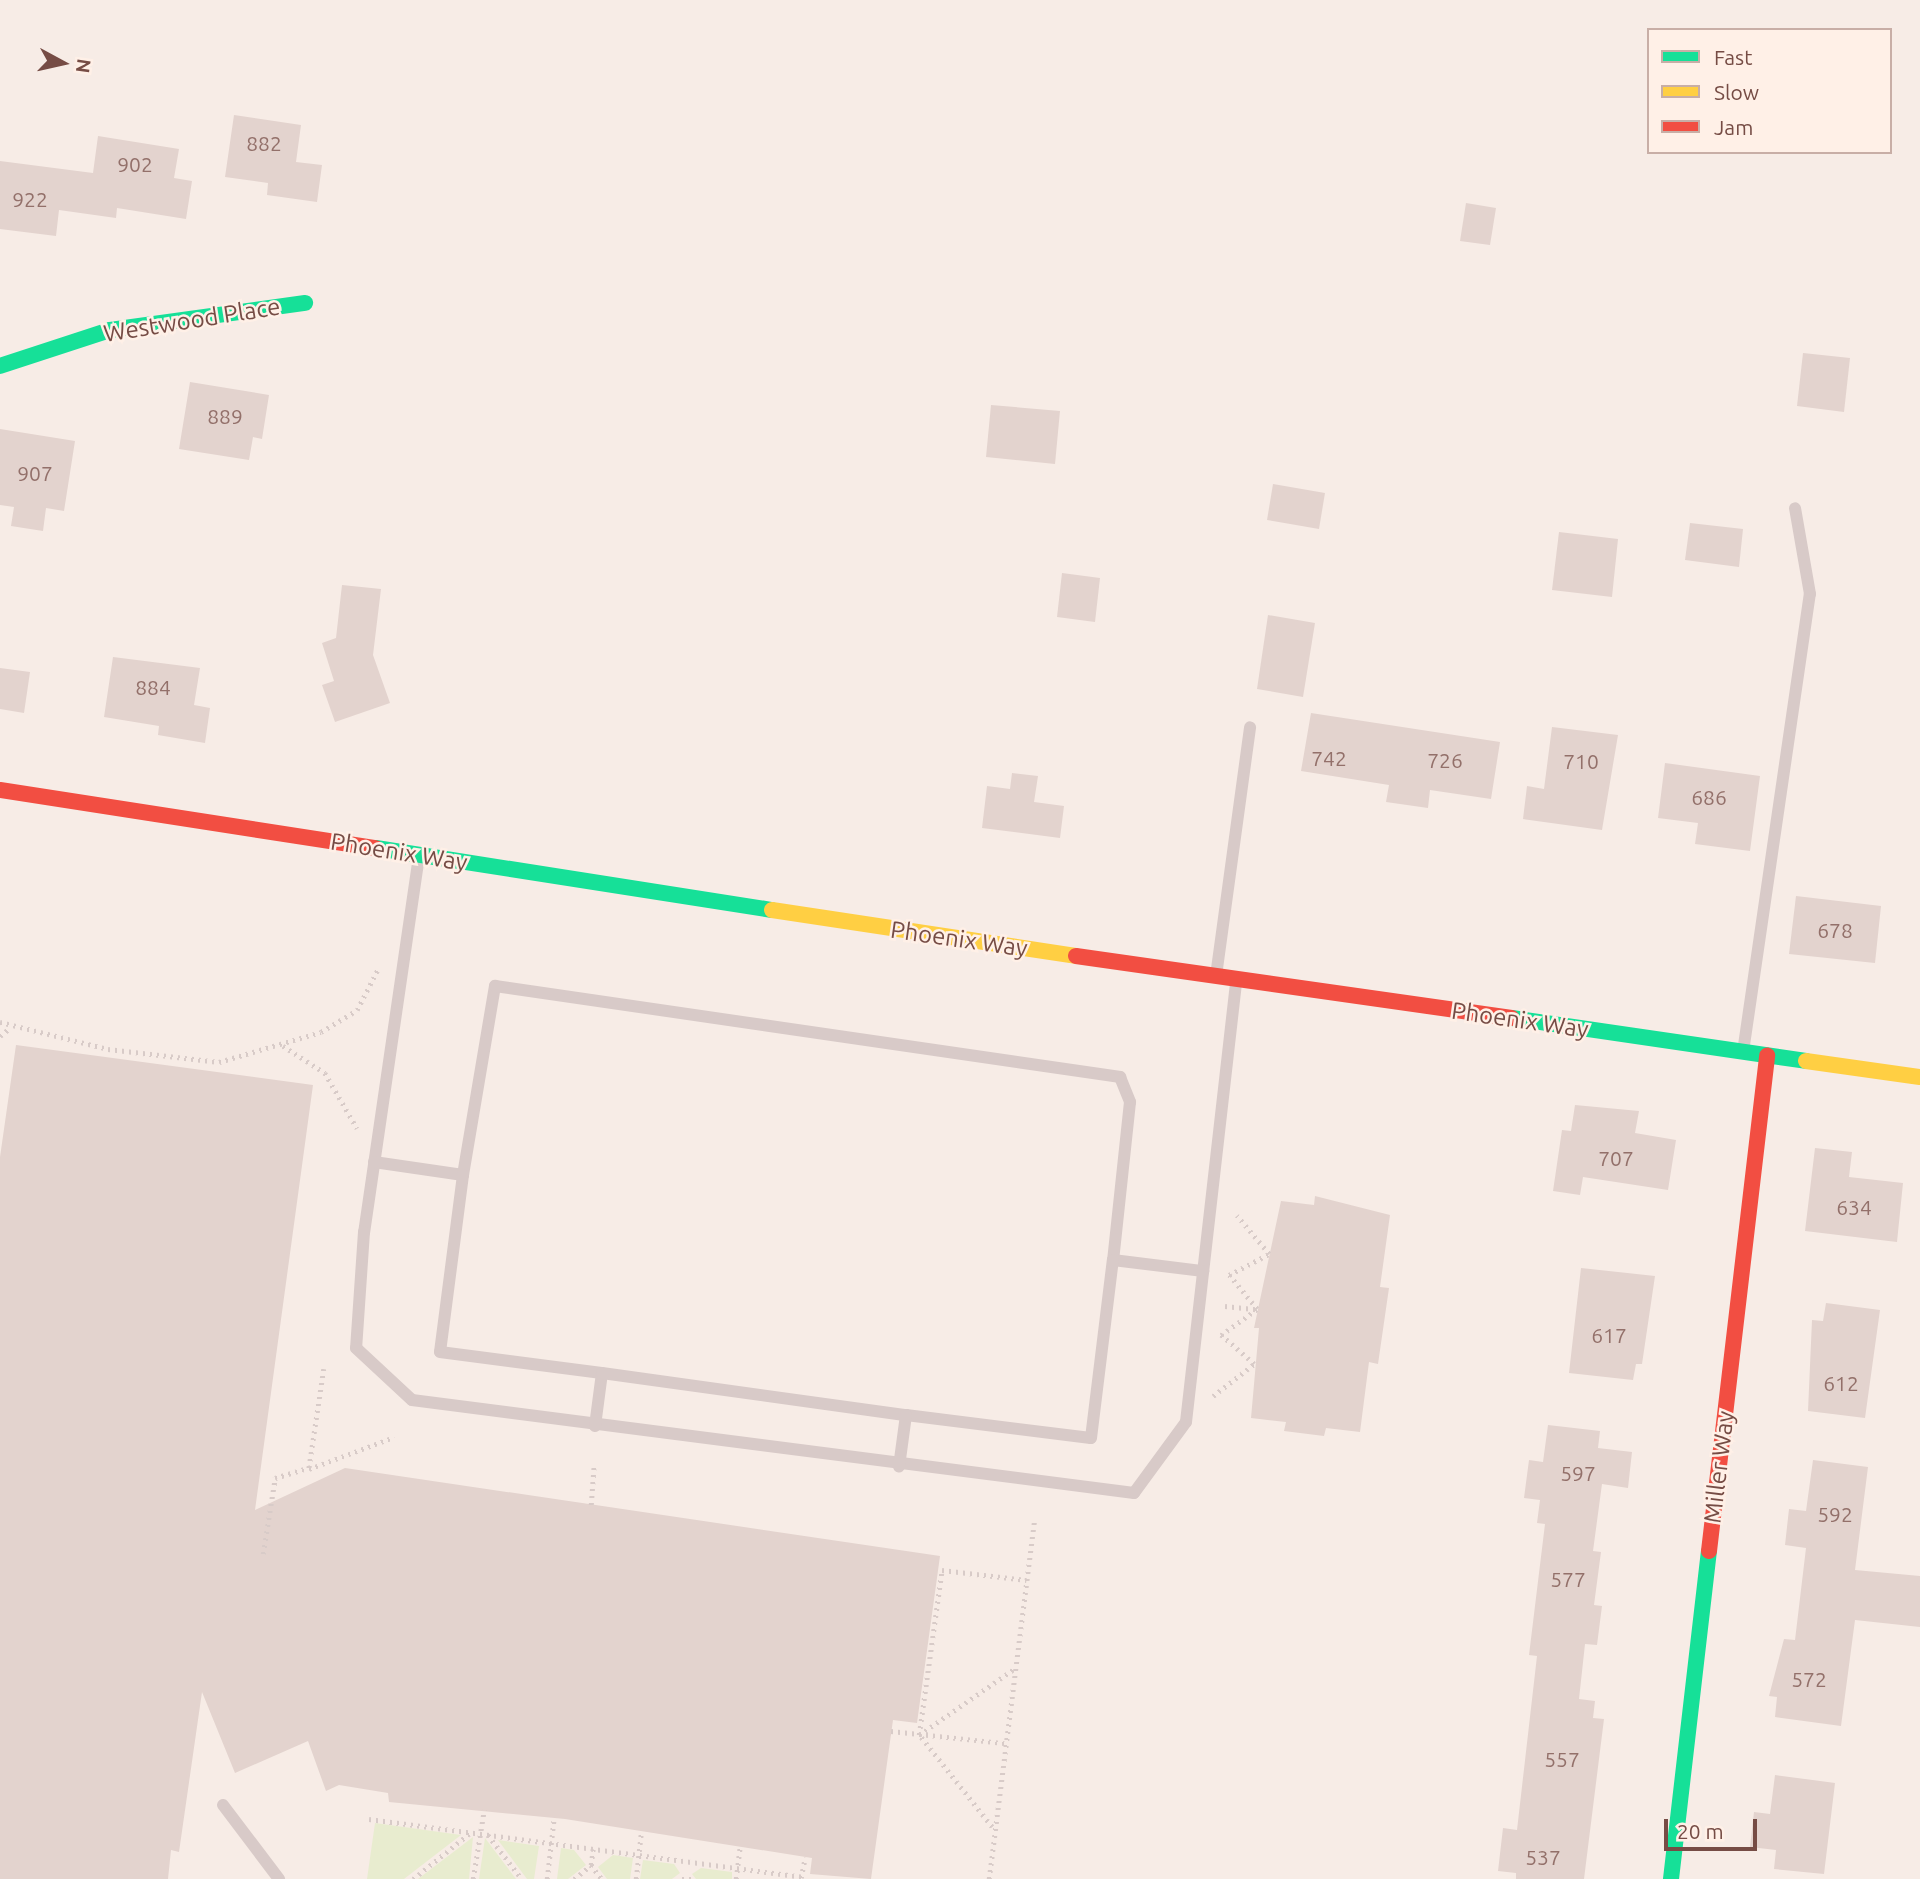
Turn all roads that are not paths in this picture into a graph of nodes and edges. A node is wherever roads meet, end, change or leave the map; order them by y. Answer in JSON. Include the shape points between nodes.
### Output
{"nodes":[{"id":1,"x":305,"y":303,"type":"dead end"},
{"id":2,"x":0,"y":366,"type":"edge"},
{"id":3,"x":1795,"y":508,"type":"dead end"},
{"id":4,"x":1250,"y":727,"type":"dead end"},
{"id":5,"x":0,"y":790,"type":"edge"},
{"id":6,"x":419,"y":855,"type":"junction"},
{"id":7,"x":1216,"y":976,"type":"junction"},
{"id":8,"x":1236,"y":979,"type":"junction"},
{"id":9,"x":1742,"y":1052,"type":"junction"},
{"id":10,"x":1767,"y":1055,"type":"junction"},
{"id":11,"x":1920,"y":1077,"type":"edge"},
{"id":12,"x":374,"y":1163,"type":"junction"},
{"id":13,"x":463,"y":1175,"type":"junction"},
{"id":14,"x":1113,"y":1260,"type":"junction"},
{"id":15,"x":1203,"y":1271,"type":"junction"},
{"id":16,"x":602,"y":1373,"type":"junction"},
{"id":17,"x":906,"y":1415,"type":"junction"},
{"id":18,"x":595,"y":1426,"type":"junction"},
{"id":19,"x":899,"y":1467,"type":"junction"},
{"id":20,"x":223,"y":1805,"type":"dead end"},
{"id":21,"x":279,"y":1879,"type":"edge"},
{"id":22,"x":1671,"y":1879,"type":"edge"}],
"edges":[{"from":1,"to":2,"type":"street","name":"Westwood Place","via":[[110,330]]},
{"from":3,"to":9,"type":"lane","via":[[1810,594]]},
{"from":4,"to":7,"type":"lane"},
{"from":5,"to":6,"type":"street","name":"Phoenix Way"},
{"from":6,"to":7,"type":"street","name":"Phoenix Way"},
{"from":6,"to":12,"type":"lane"},
{"from":7,"to":8,"type":"street","name":"Phoenix Way"},
{"from":8,"to":9,"type":"street","name":"Phoenix Way"},
{"from":8,"to":15,"type":"lane"},
{"from":9,"to":10,"type":"street","name":"Phoenix Way"},
{"from":10,"to":11,"type":"street","name":"Phoenix Way"},
{"from":10,"to":22,"type":"street","name":"Miller Way"},
{"from":12,"to":13,"type":"lane"},
{"from":12,"to":18,"type":"lane","via":[[356,1348],[412,1400]]},
{"from":13,"to":14,"type":"lane","via":[[495,986],[1120,1077],[1130,1102]]},
{"from":13,"to":16,"type":"lane","via":[[440,1352]]},
{"from":14,"to":15,"type":"lane"},
{"from":14,"to":17,"type":"lane","via":[[1091,1438]]},
{"from":15,"to":19,"type":"lane","via":[[1186,1422],[1134,1493]]},
{"from":16,"to":17,"type":"lane"},
{"from":16,"to":18,"type":"lane"},
{"from":17,"to":19,"type":"lane"},
{"from":18,"to":19,"type":"lane"},
{"from":20,"to":21,"type":"lane"}]}
